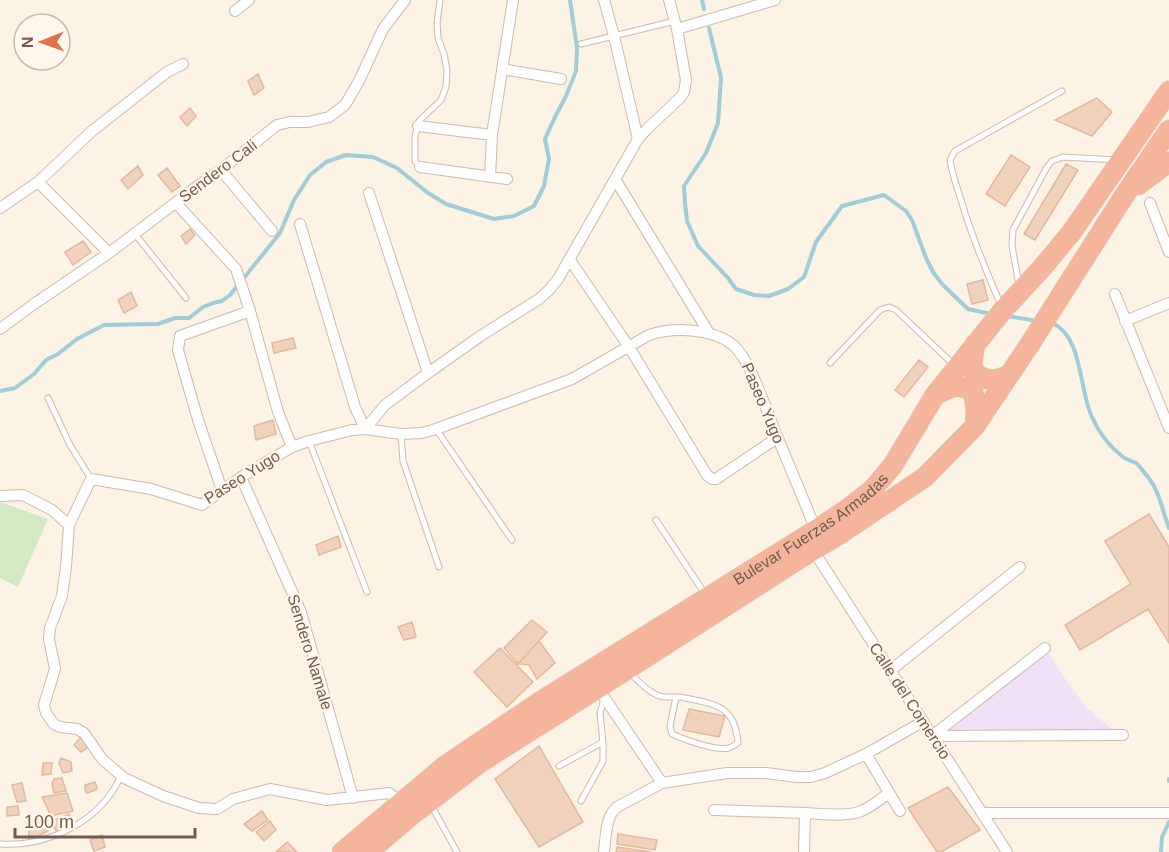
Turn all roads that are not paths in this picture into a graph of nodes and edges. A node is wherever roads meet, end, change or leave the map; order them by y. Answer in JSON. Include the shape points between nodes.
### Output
{"nodes":[{"id":1,"x":249,"y":0,"type":"edge"},
{"id":2,"x":405,"y":0,"type":"edge"},
{"id":3,"x":440,"y":0,"type":"edge"},
{"id":4,"x":513,"y":0,"type":"edge"},
{"id":5,"x":604,"y":0,"type":"edge"},
{"id":6,"x":669,"y":0,"type":"edge"},
{"id":7,"x":775,"y":0,"type":"edge"},
{"id":8,"x":742,"y":5,"type":"edge"},
{"id":9,"x":235,"y":11,"type":"dead end"},
{"id":10,"x":676,"y":25,"type":"junction"},
{"id":11,"x":614,"y":36,"type":"junction"},
{"id":12,"x":581,"y":45,"type":"dead end"},
{"id":13,"x":183,"y":64,"type":"dead end"},
{"id":14,"x":502,"y":69,"type":"junction"},
{"id":15,"x":561,"y":79,"type":"dead end"},
{"id":16,"x":1062,"y":91,"type":"dead end"},
{"id":17,"x":1169,"y":91,"type":"edge"},
{"id":18,"x":418,"y":126,"type":"junction"},
{"id":19,"x":1169,"y":130,"type":"edge"},
{"id":20,"x":492,"y":135,"type":"junction"},
{"id":21,"x":638,"y":140,"type":"junction"},
{"id":22,"x":1121,"y":160,"type":"junction"},
{"id":23,"x":1169,"y":162,"type":"edge"},
{"id":24,"x":420,"y":167,"type":"joint"},
{"id":25,"x":221,"y":170,"type":"junction"},
{"id":26,"x":1160,"y":175,"type":"edge"},
{"id":27,"x":490,"y":177,"type":"junction"},
{"id":28,"x":507,"y":179,"type":"dead end"},
{"id":29,"x":615,"y":179,"type":"junction"},
{"id":30,"x":38,"y":182,"type":"junction"},
{"id":31,"x":369,"y":193,"type":"dead end"},
{"id":32,"x":1124,"y":196,"type":"junction"},
{"id":33,"x":1150,"y":202,"type":"dead end"},
{"id":34,"x":176,"y":203,"type":"junction"},
{"id":35,"x":0,"y":208,"type":"edge"},
{"id":36,"x":300,"y":224,"type":"dead end"},
{"id":37,"x":272,"y":231,"type":"dead end"},
{"id":38,"x":135,"y":234,"type":"junction"},
{"id":39,"x":1169,"y":252,"type":"edge"},
{"id":40,"x":109,"y":253,"type":"junction"},
{"id":41,"x":570,"y":260,"type":"junction"},
{"id":42,"x":1020,"y":291,"type":"junction"},
{"id":43,"x":1115,"y":294,"type":"dead end"},
{"id":44,"x":186,"y":298,"type":"dead end"},
{"id":45,"x":1169,"y":303,"type":"edge"},
{"id":46,"x":1003,"y":310,"type":"junction"},
{"id":47,"x":250,"y":311,"type":"junction"},
{"id":48,"x":1125,"y":321,"type":"junction"},
{"id":49,"x":0,"y":328,"type":"edge"},
{"id":50,"x":709,"y":333,"type":"junction"},
{"id":51,"x":975,"y":344,"type":"junction"},
{"id":52,"x":629,"y":347,"type":"junction"},
{"id":53,"x":830,"y":363,"type":"dead end"},
{"id":54,"x":957,"y":368,"type":"junction"},
{"id":55,"x":428,"y":373,"type":"junction"},
{"id":56,"x":1010,"y":374,"type":"junction"},
{"id":57,"x":936,"y":395,"type":"junction"},
{"id":58,"x":48,"y":398,"type":"dead end"},
{"id":59,"x":975,"y":426,"type":"junction"},
{"id":60,"x":1169,"y":428,"type":"edge"},
{"id":61,"x":365,"y":429,"type":"junction"},
{"id":62,"x":436,"y":429,"type":"junction"},
{"id":63,"x":401,"y":434,"type":"junction"},
{"id":64,"x":777,"y":438,"type":"junction"},
{"id":65,"x":309,"y":441,"type":"junction"},
{"id":66,"x":292,"y":447,"type":"junction"},
{"id":67,"x":241,"y":477,"type":"junction"},
{"id":68,"x":91,"y":480,"type":"junction"},
{"id":69,"x":222,"y":490,"type":"junction"},
{"id":70,"x":0,"y":496,"type":"edge"},
{"id":71,"x":657,"y":520,"type":"dead end"},
{"id":72,"x":69,"y":525,"type":"junction"},
{"id":73,"x":512,"y":540,"type":"dead end"},
{"id":74,"x":814,"y":540,"type":"junction"},
{"id":75,"x":439,"y":567,"type":"dead end"},
{"id":76,"x":1020,"y":567,"type":"dead end"},
{"id":77,"x":367,"y":592,"type":"dead end"},
{"id":78,"x":708,"y":598,"type":"junction"},
{"id":79,"x":1045,"y":648,"type":"dead end"},
{"id":80,"x":627,"y":670,"type":"junction"},
{"id":81,"x":891,"y":670,"type":"junction"},
{"id":82,"x":601,"y":693,"type":"junction"},
{"id":83,"x":676,"y":697,"type":"junction"},
{"id":84,"x":922,"y":722,"type":"junction"},
{"id":85,"x":1123,"y":735,"type":"dead end"},
{"id":86,"x":932,"y":736,"type":"junction"},
{"id":87,"x":603,"y":742,"type":"junction"},
{"id":88,"x":866,"y":754,"type":"junction"},
{"id":89,"x":559,"y":766,"type":"dead end"},
{"id":90,"x":121,"y":775,"type":"junction"},
{"id":91,"x":663,"y":783,"type":"junction"},
{"id":92,"x":889,"y":793,"type":"junction"},
{"id":93,"x":353,"y":798,"type":"junction"},
{"id":94,"x":429,"y":801,"type":"junction"},
{"id":95,"x":581,"y":801,"type":"dead end"},
{"id":96,"x":401,"y":802,"type":"junction"},
{"id":97,"x":714,"y":810,"type":"dead end"},
{"id":98,"x":900,"y":812,"type":"dead end"},
{"id":99,"x":805,"y":813,"type":"junction"},
{"id":100,"x":983,"y":813,"type":"junction"},
{"id":101,"x":1169,"y":813,"type":"edge"},
{"id":102,"x":0,"y":844,"type":"edge"},
{"id":103,"x":342,"y":852,"type":"edge"},
{"id":104,"x":368,"y":852,"type":"edge"},
{"id":105,"x":457,"y":852,"type":"edge"},
{"id":106,"x":604,"y":852,"type":"edge"},
{"id":107,"x":804,"y":852,"type":"edge"},
{"id":108,"x":1007,"y":852,"type":"edge"}],
"edges":[{"from":1,"to":9,"type":"street"},
{"from":2,"to":25,"type":"street","name":"Sendero Cali","via":[[384,29],[345,105],[329,117],[277,125]]},
{"from":3,"to":18,"type":"lane","via":[[437,31],[447,70],[446,87],[441,100]]},
{"from":4,"to":14,"type":"street"},
{"from":5,"to":11,"type":"street"},
{"from":6,"to":10,"type":"street"},
{"from":7,"to":8,"type":"street"},
{"from":8,"to":10,"type":"street"},
{"from":10,"to":11,"type":"lane"},
{"from":10,"to":21,"type":"street","via":[[686,80],[684,92]]},
{"from":11,"to":12,"type":"lane"},
{"from":11,"to":21,"type":"street"},
{"from":13,"to":30,"type":"street","via":[[167,72],[92,131]]},
{"from":14,"to":15,"type":"street"},
{"from":14,"to":20,"type":"street"},
{"from":16,"to":46,"type":"lane","via":[[955,152],[950,160],[970,230]]},
{"from":17,"to":22,"type":"highway","name":"Bulevar Fuerzas Armadas"},
{"from":18,"to":20,"type":"street"},
{"from":18,"to":24,"type":"lane","via":[[415,161]]},
{"from":19,"to":32,"type":"highway","name":"Bulevar Fuerzas Armadas"},
{"from":20,"to":27,"type":"street"},
{"from":21,"to":29,"type":"street"},
{"from":22,"to":42,"type":"highway","name":"Bulevar Fuerzas Armadas","via":[[1071,233]]},
{"from":22,"to":42,"type":"lane","via":[[1063,157],[1047,167],[1013,230]]},
{"from":23,"to":26,"type":"highway"},
{"from":24,"to":27,"type":"street"},
{"from":25,"to":34,"type":"street","name":"Sendero Cali"},
{"from":25,"to":37,"type":"street"},
{"from":26,"to":32,"type":"highway"},
{"from":27,"to":28,"type":"street"},
{"from":29,"to":41,"type":"street"},
{"from":29,"to":50,"type":"street"},
{"from":30,"to":35,"type":"street"},
{"from":30,"to":40,"type":"street"},
{"from":31,"to":55,"type":"street"},
{"from":32,"to":56,"type":"highway","name":"Bulevar Fuerzas Armadas"},
{"from":33,"to":39,"type":"street"},
{"from":34,"to":38,"type":"street","name":"Sendero Cali"},
{"from":34,"to":47,"type":"street","via":[[236,270]]},
{"from":36,"to":61,"type":"street"},
{"from":38,"to":40,"type":"street","name":"Sendero Cali"},
{"from":38,"to":44,"type":"lane"},
{"from":40,"to":49,"type":"street","name":"Sendero Cali"},
{"from":41,"to":52,"type":"street"},
{"from":41,"to":55,"type":"street","via":[[539,299]]},
{"from":42,"to":46,"type":"highway","name":"Bulevar Fuerzas Armadas"},
{"from":43,"to":48,"type":"street"},
{"from":45,"to":48,"type":"street"},
{"from":46,"to":51,"type":"highway","name":"Bulevar Fuerzas Armadas"},
{"from":47,"to":66,"type":"street","via":[[278,412]]},
{"from":47,"to":69,"type":"street","via":[[180,336],[178,350]]},
{"from":48,"to":60,"type":"street"},
{"from":50,"to":52,"type":"street","name":"Paseo Yugo","via":[[658,332]]},
{"from":50,"to":64,"type":"street","name":"Paseo Yugo","via":[[740,351]]},
{"from":51,"to":54,"type":"highway","name":"Bulevar Fuerzas Armadas"},
{"from":51,"to":56,"type":"highway","via":[[973,371],[989,380]]},
{"from":52,"to":62,"type":"street","name":"Paseo Yugo","via":[[572,379]]},
{"from":52,"to":64,"type":"street","via":[[712,479]]},
{"from":53,"to":54,"type":"lane","via":[[880,310],[889,307]]},
{"from":54,"to":57,"type":"highway","name":"Bulevar Fuerzas Armadas"},
{"from":55,"to":61,"type":"street","via":[[385,405]]},
{"from":56,"to":59,"type":"highway","name":"Bulevar Fuerzas Armadas"},
{"from":57,"to":59,"type":"highway","via":[[957,386],[973,392]]},
{"from":57,"to":74,"type":"highway","name":"Bulevar Fuerzas Armadas","via":[[893,465],[873,489]]},
{"from":58,"to":68,"type":"lane"},
{"from":59,"to":74,"type":"highway","name":"Bulevar Fuerzas Armadas","via":[[925,477],[845,530]]},
{"from":61,"to":63,"type":"street","name":"Paseo Yugo"},
{"from":61,"to":65,"type":"street","name":"Paseo Yugo"},
{"from":62,"to":63,"type":"street","name":"Paseo Yugo"},
{"from":62,"to":73,"type":"lane"},
{"from":63,"to":75,"type":"lane","via":[[403,461]]},
{"from":64,"to":74,"type":"street","name":"Paseo Yugo"},
{"from":65,"to":66,"type":"street","name":"Paseo Yugo"},
{"from":65,"to":77,"type":"lane"},
{"from":66,"to":67,"type":"street","name":"Paseo Yugo"},
{"from":67,"to":69,"type":"street","name":"Paseo Yugo"},
{"from":67,"to":93,"type":"street","name":"Sendero Namale","via":[[301,612]]},
{"from":68,"to":69,"type":"street","name":"Paseo Yugo","via":[[151,489],[202,505]]},
{"from":68,"to":72,"type":"street"},
{"from":70,"to":72,"type":"street","via":[[23,495],[52,510]]},
{"from":71,"to":78,"type":"lane"},
{"from":72,"to":90,"type":"street","via":[[62,596],[50,628],[56,669],[46,713],[54,724],[84,733],[102,759]]},
{"from":74,"to":78,"type":"highway","name":"Bulevar Fuerzas Armadas"},
{"from":74,"to":80,"type":"highway","name":"Bulevar Fuerzas Armadas"},
{"from":74,"to":81,"type":"street","name":"Calle del Comercio"},
{"from":76,"to":81,"type":"street"},
{"from":78,"to":96,"type":"highway","name":"Bulevar Fuerzas Armadas","via":[[541,701],[446,765]]},
{"from":79,"to":86,"type":"street"},
{"from":80,"to":82,"type":"highway","name":"Bulevar Fuerzas Armadas"},
{"from":80,"to":83,"type":"lane","via":[[661,697]]},
{"from":81,"to":84,"type":"street","name":"Calle del Comercio"},
{"from":82,"to":87,"type":"lane"},
{"from":82,"to":91,"type":"street"},
{"from":82,"to":94,"type":"highway","name":"Bulevar Fuerzas Armadas","via":[[482,762]]},
{"from":83,"to":83,"type":"lane","via":[[715,705],[728,712],[737,729],[738,743],[731,748],[718,748],[672,734]]},
{"from":84,"to":86,"type":"street","name":"Calle del Comercio"},
{"from":84,"to":88,"type":"street"},
{"from":85,"to":86,"type":"street"},
{"from":86,"to":100,"type":"street","name":"Calle del Comercio"},
{"from":87,"to":89,"type":"lane"},
{"from":87,"to":95,"type":"lane","via":[[603,761]]},
{"from":88,"to":91,"type":"street","via":[[811,777],[737,773]]},
{"from":88,"to":92,"type":"street"},
{"from":90,"to":93,"type":"street","via":[[163,796],[200,808],[217,809],[233,799],[270,789],[327,800]]},
{"from":90,"to":102,"type":"lane","via":[[107,800],[73,828],[34,842]]},
{"from":91,"to":106,"type":"street","via":[[612,811]]},
{"from":92,"to":98,"type":"street"},
{"from":92,"to":99,"type":"street","via":[[852,814]]},
{"from":93,"to":96,"type":"street","via":[[389,793]]},
{"from":94,"to":104,"type":"highway","name":"Bulevar Fuerzas Armadas"},
{"from":94,"to":105,"type":"lane"},
{"from":96,"to":103,"type":"highway","name":"Bulevar Fuerzas Armadas"},
{"from":97,"to":99,"type":"street"},
{"from":99,"to":107,"type":"street"},
{"from":100,"to":101,"type":"street"},
{"from":100,"to":108,"type":"street","name":"Calle del Comercio"}]}
